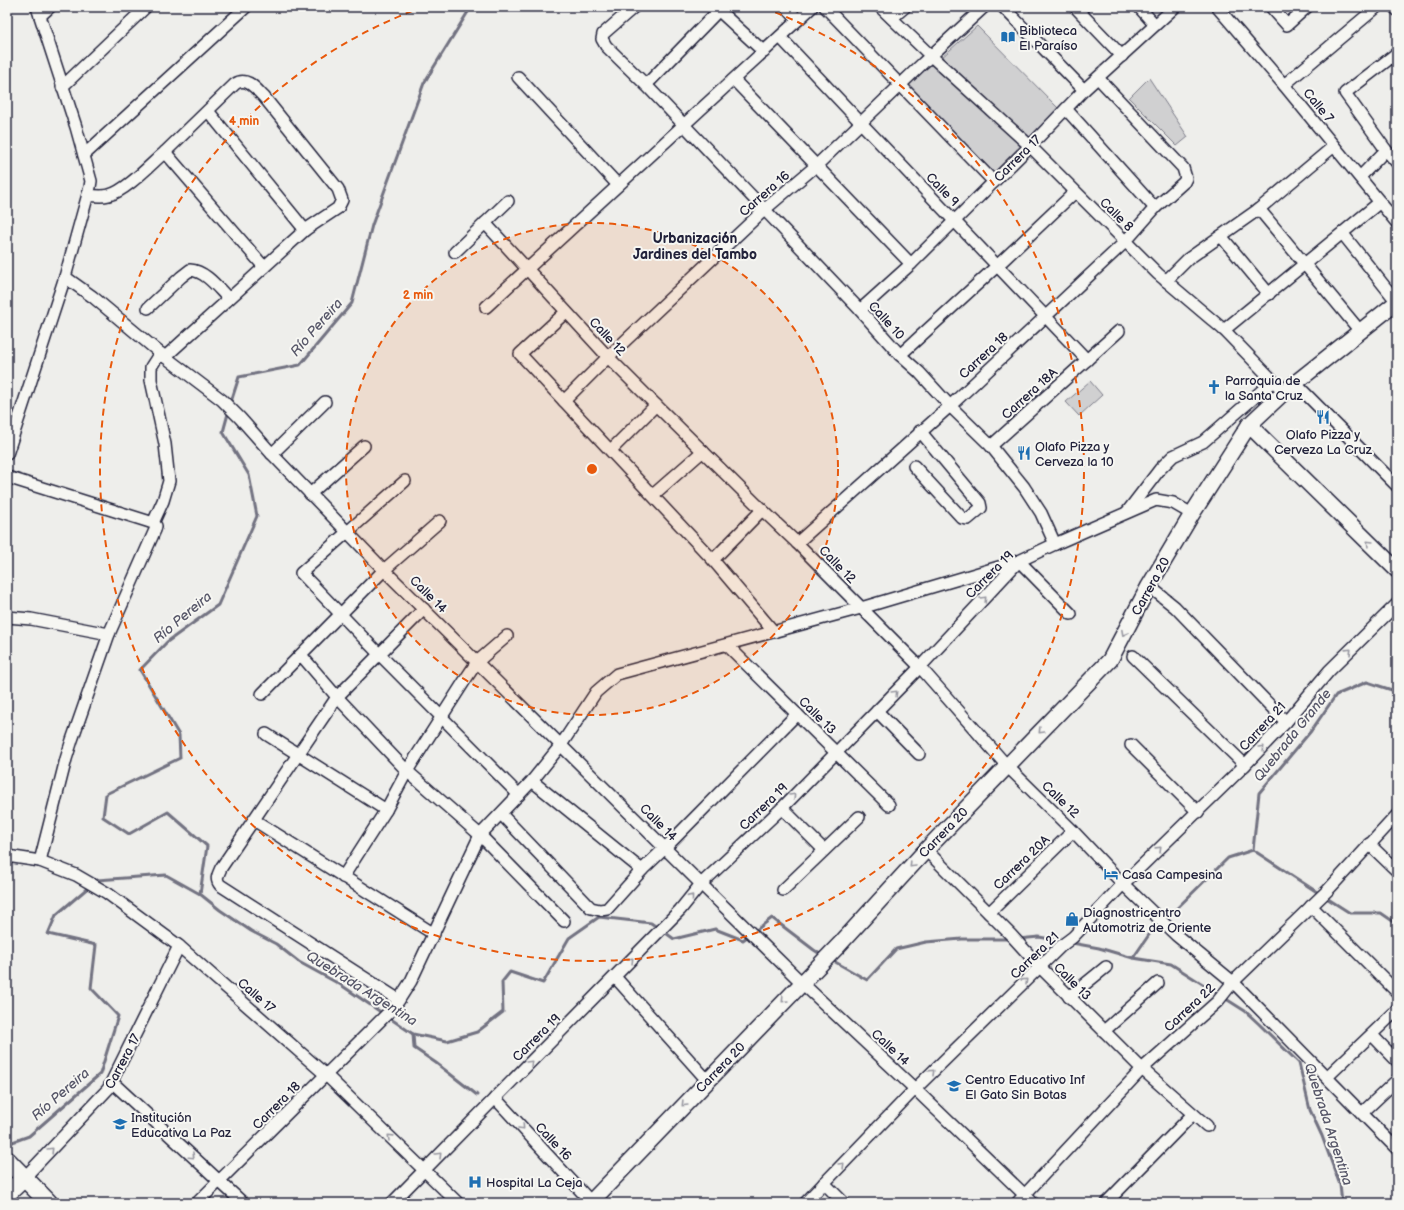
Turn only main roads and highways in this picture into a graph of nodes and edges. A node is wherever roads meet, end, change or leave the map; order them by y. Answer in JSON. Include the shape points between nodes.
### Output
{"nodes":[{"id":1,"x":1397,"y":302,"type":"edge"},
{"id":2,"x":1249,"y":425,"type":"junction"},
{"id":3,"x":1397,"y":570,"type":"edge"},
{"id":4,"x":7,"y":1160,"type":"edge"},
{"id":5,"x":24,"y":1178,"type":"junction"},
{"id":6,"x":7,"y":1194,"type":"edge"},
{"id":7,"x":49,"y":1203,"type":"edge"},
{"id":8,"x":591,"y":1203,"type":"edge"}],
"edges":[{"from":1,"to":2,"type":"main road","name":"Carrera 20","via":[[1284,385]]},
{"from":3,"to":2,"type":"main road","one_way":true},
{"from":2,"to":8,"type":"main road","name":"Carrera 20","one_way":true,"via":[[1149,586],[1110,660]]},
{"from":4,"to":5,"type":"main road"},
{"from":5,"to":6,"type":"main road","name":"Carrera 17"},
{"from":5,"to":7,"type":"main road"}]}
